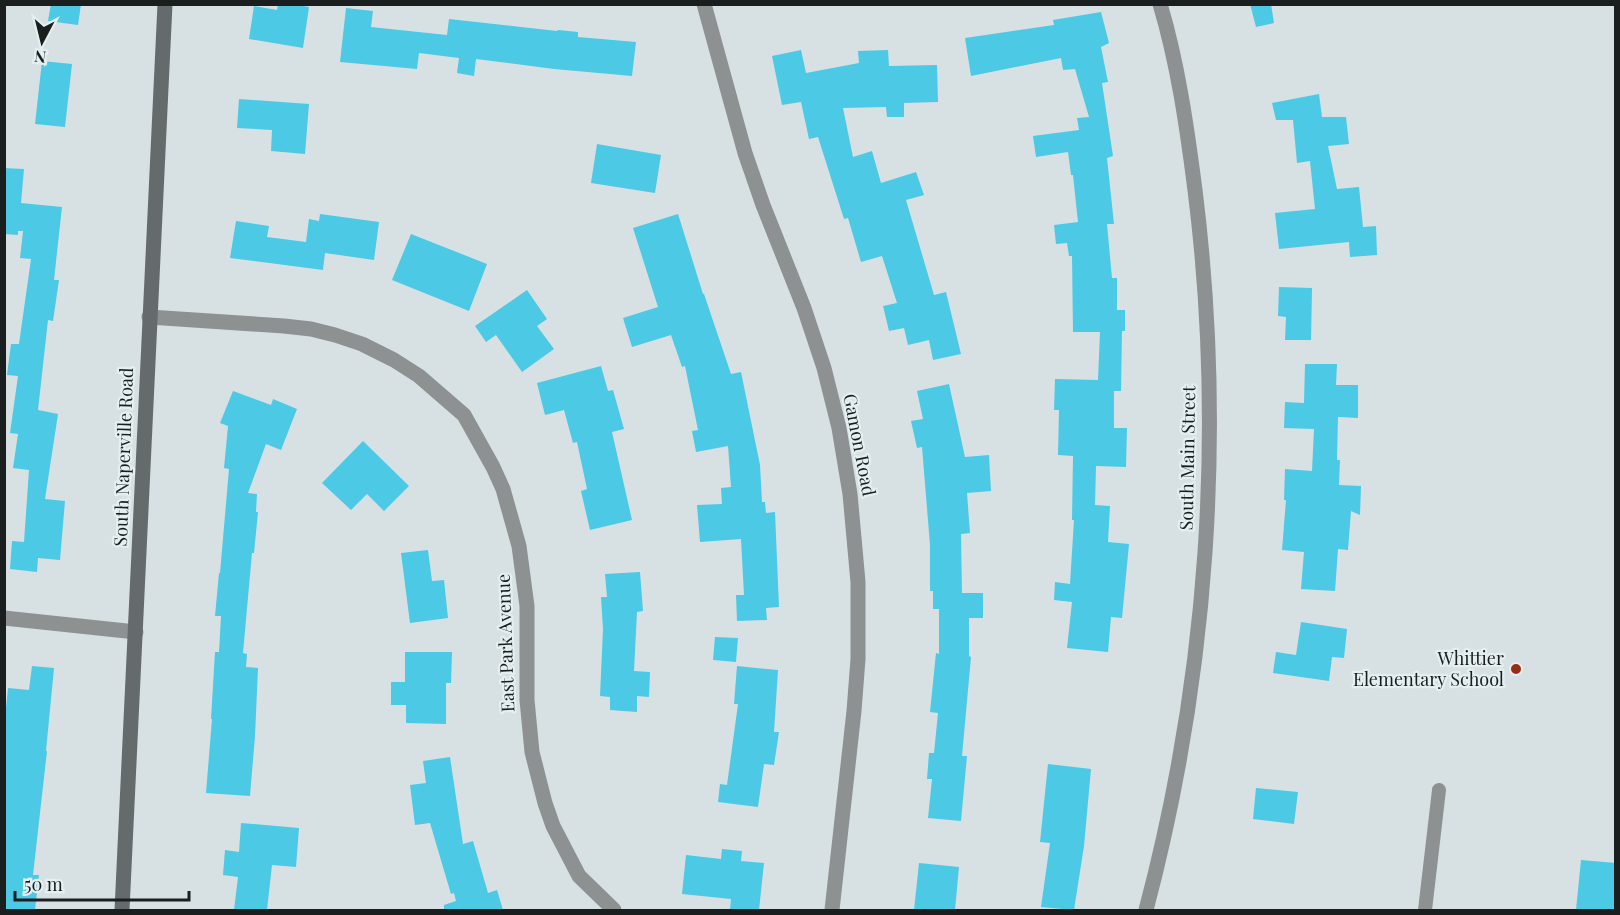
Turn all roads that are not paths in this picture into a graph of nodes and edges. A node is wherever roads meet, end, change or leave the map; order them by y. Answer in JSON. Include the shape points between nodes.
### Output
{"nodes":[{"id":1,"x":165,"y":4,"type":"edge"},
{"id":2,"x":704,"y":4,"type":"edge"},
{"id":3,"x":1160,"y":4,"type":"edge"},
{"id":4,"x":149,"y":317,"type":"junction"},
{"id":5,"x":4,"y":618,"type":"edge"},
{"id":6,"x":136,"y":632,"type":"junction"},
{"id":7,"x":1439,"y":790,"type":"dead end"},
{"id":8,"x":122,"y":910,"type":"edge"},
{"id":9,"x":614,"y":910,"type":"edge"},
{"id":10,"x":832,"y":910,"type":"edge"},
{"id":11,"x":1146,"y":910,"type":"edge"},
{"id":12,"x":1425,"y":910,"type":"edge"}],
"edges":[{"from":1,"to":4,"type":"main road","name":"South Naperville Road"},
{"from":2,"to":10,"type":"street","name":"Gamon Road","via":[[745,153],[824,368],[850,494],[858,582],[858,659]]},
{"from":3,"to":11,"type":"street","name":"South Main Street","via":[[1179,86],[1198,213],[1210,405],[1196,659],[1175,785]]},
{"from":4,"to":6,"type":"main road","name":"South Naperville Road"},
{"from":4,"to":9,"type":"street","name":"East Park Avenue","via":[[284,326],[334,335],[394,360],[464,415],[503,489],[519,546],[527,606],[527,700],[532,752],[544,803],[579,876]]},
{"from":5,"to":6,"type":"street"},
{"from":6,"to":8,"type":"main road","name":"South Naperville Road"},
{"from":7,"to":12,"type":"lane"}]}
